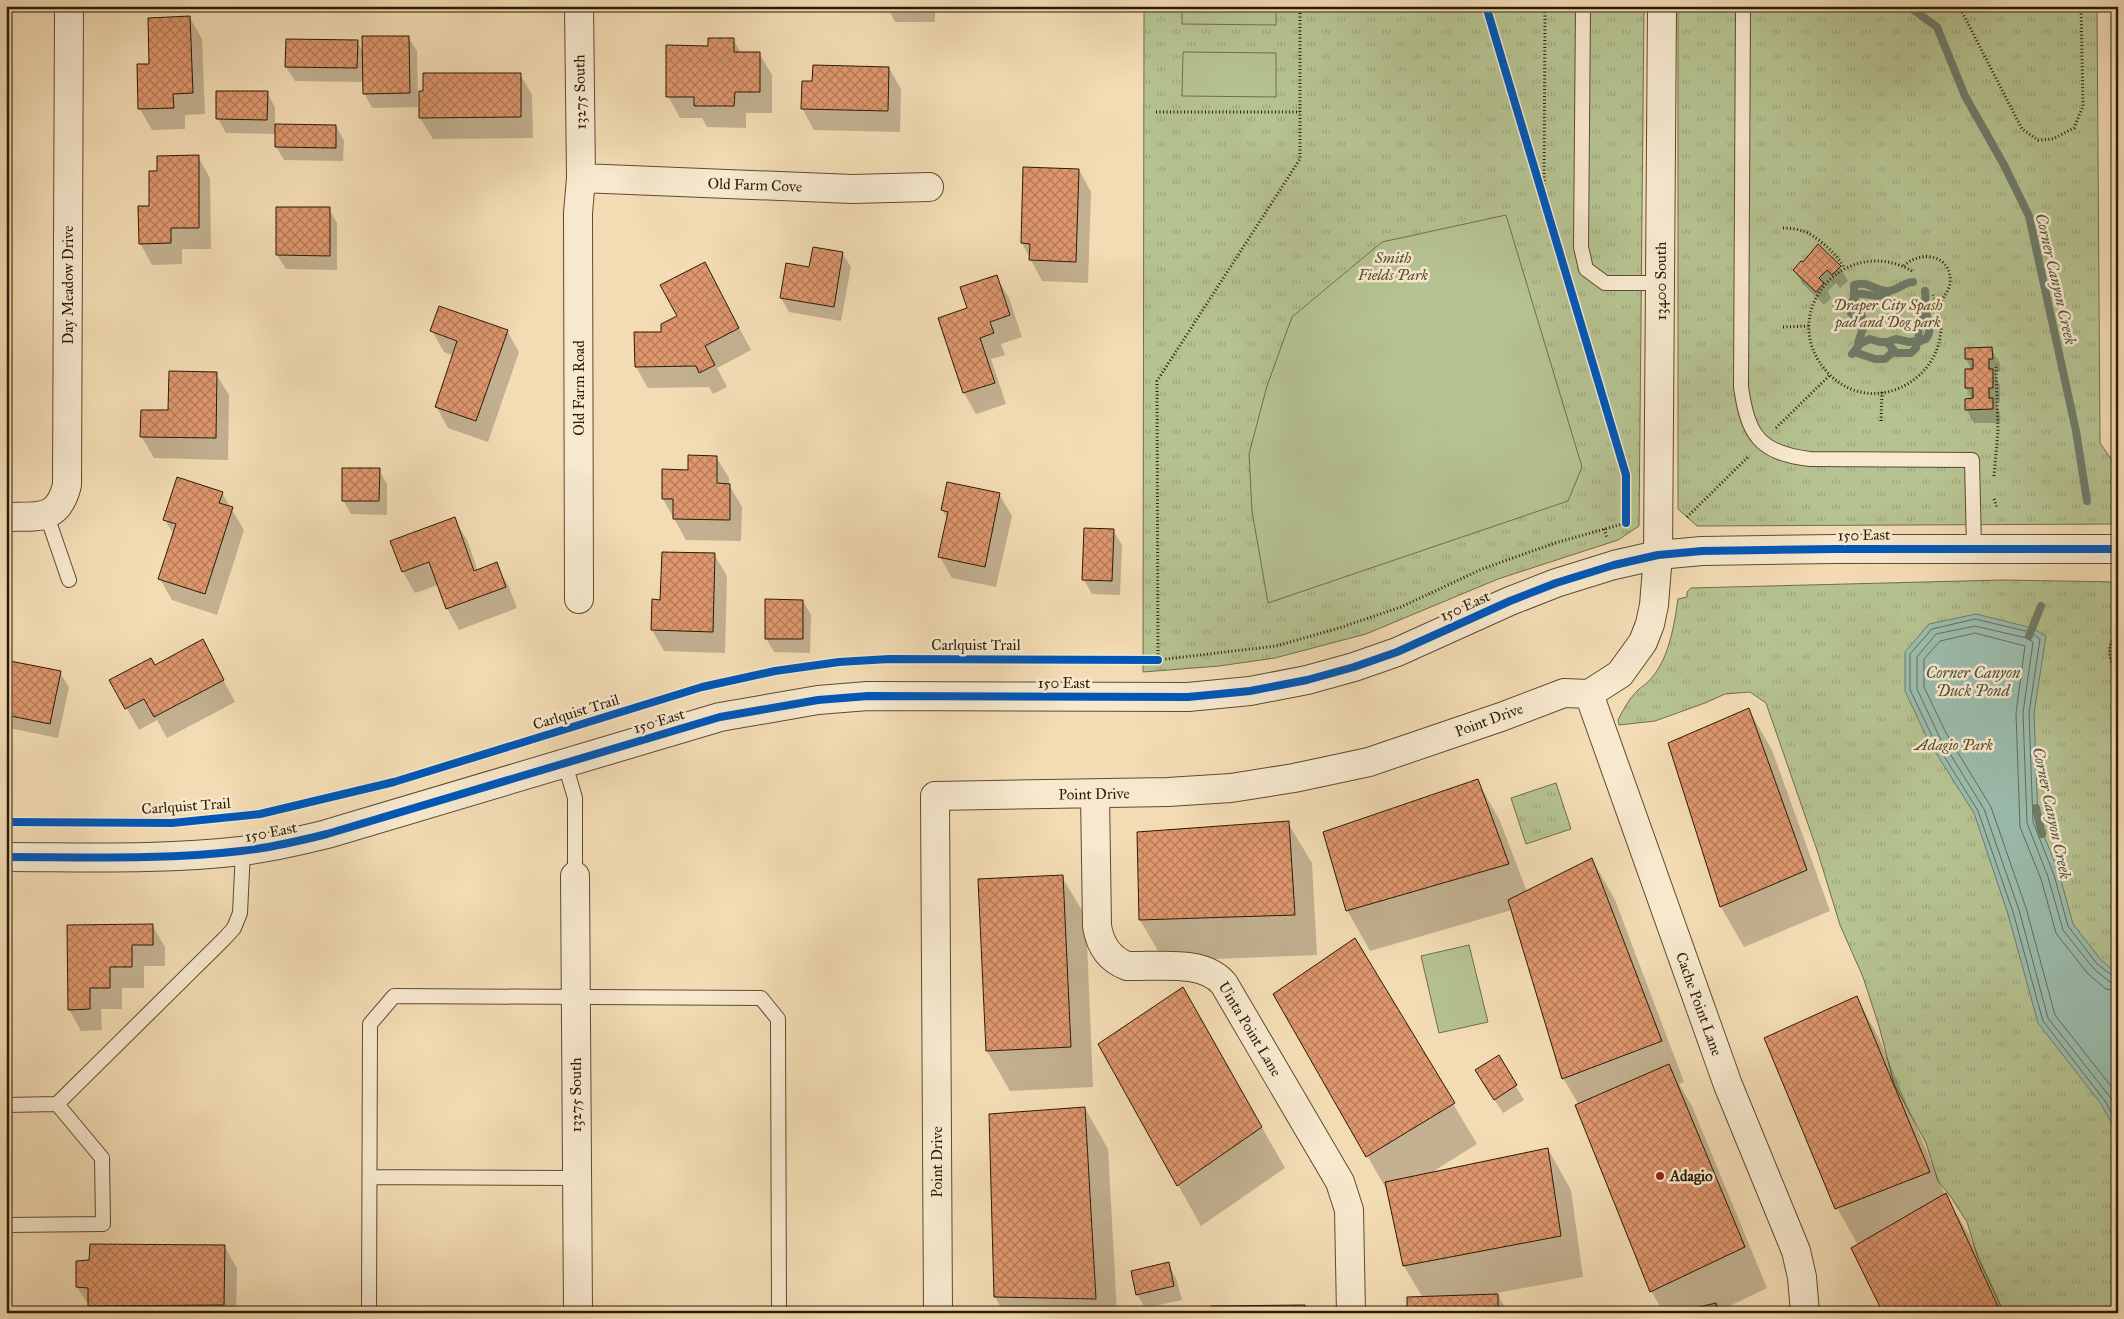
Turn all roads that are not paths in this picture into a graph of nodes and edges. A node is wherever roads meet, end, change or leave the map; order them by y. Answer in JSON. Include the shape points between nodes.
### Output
{"nodes":[{"id":1,"x":68,"y":6,"type":"edge"},
{"id":2,"x":580,"y":6,"type":"edge"},
{"id":3,"x":1583,"y":6,"type":"edge"},
{"id":4,"x":1662,"y":6,"type":"edge"},
{"id":5,"x":1743,"y":6,"type":"edge"},
{"id":6,"x":581,"y":178,"type":"junction"},
{"id":7,"x":928,"y":187,"type":"dead end"},
{"id":8,"x":1661,"y":283,"type":"junction"},
{"id":9,"x":47,"y":516,"type":"junction"},
{"id":10,"x":6,"y":517,"type":"edge"},
{"id":11,"x":1974,"y":547,"type":"junction"},
{"id":12,"x":2118,"y":549,"type":"edge"},
{"id":13,"x":1658,"y":555,"type":"junction"},
{"id":14,"x":69,"y":580,"type":"dead end"},
{"id":15,"x":579,"y":598,"type":"dead end"},
{"id":16,"x":1589,"y":694,"type":"junction"},
{"id":17,"x":565,"y":764,"type":"junction"},
{"id":18,"x":1095,"y":794,"type":"junction"},
{"id":19,"x":242,"y":851,"type":"junction"},
{"id":20,"x":6,"y":858,"type":"edge"},
{"id":21,"x":575,"y":876,"type":"joint"},
{"id":22,"x":575,"y":998,"type":"junction"},
{"id":23,"x":57,"y":1104,"type":"junction"},
{"id":24,"x":6,"y":1105,"type":"edge"},
{"id":25,"x":370,"y":1177,"type":"junction"},
{"id":26,"x":577,"y":1178,"type":"junction"},
{"id":27,"x":6,"y":1225,"type":"edge"},
{"id":28,"x":369,"y":1313,"type":"edge"},
{"id":29,"x":578,"y":1313,"type":"edge"},
{"id":30,"x":779,"y":1313,"type":"edge"},
{"id":31,"x":938,"y":1313,"type":"edge"},
{"id":32,"x":1350,"y":1313,"type":"edge"},
{"id":33,"x":1804,"y":1313,"type":"edge"}],
"edges":[{"from":1,"to":9,"type":"street","name":"Day Meadow Drive","via":[[68,472],[64,498]]},
{"from":2,"to":6,"type":"street","name":"13275 South"},
{"from":3,"to":8,"type":"lane","via":[[1581,248],[1586,269],[1605,283]]},
{"from":4,"to":8,"type":"street","name":"13400 South"},
{"from":5,"to":11,"type":"lane","via":[[1741,387],[1745,412],[1754,434],[1769,448],[1789,457],[1810,460],[1972,460]]},
{"from":6,"to":7,"type":"street","name":"Old Farm Cove","via":[[852,189]]},
{"from":6,"to":15,"type":"street","name":"Old Farm Road","via":[[578,213]]},
{"from":8,"to":13,"type":"street","name":"13400 South"},
{"from":9,"to":10,"type":"street"},
{"from":9,"to":14,"type":"lane"},
{"from":11,"to":12,"type":"street","name":"150 East"},
{"from":11,"to":13,"type":"street","name":"150 East","via":[[1711,551]]},
{"from":13,"to":16,"type":"street","via":[[1654,605],[1642,642],[1620,674]]},
{"from":13,"to":17,"type":"street","name":"150 East","via":[[1556,583],[1397,652],[1354,667],[1250,691],[1188,697],[868,696],[818,700],[720,716]]},
{"from":16,"to":18,"type":"street","name":"Point Drive","via":[[1564,692],[1369,762],[1294,778],[1231,788]]},
{"from":16,"to":33,"type":"street","name":"Cache Point Lane","via":[[1728,1085],[1796,1251],[1802,1277]]},
{"from":17,"to":19,"type":"street","name":"150 East","via":[[327,834]]},
{"from":17,"to":21,"type":"lane","via":[[575,798]]},
{"from":18,"to":31,"type":"street","name":"Point Drive","via":[[935,796]]},
{"from":18,"to":32,"type":"street","name":"Uinta Point Lane","via":[[1097,926],[1103,946],[1117,962],[1128,966],[1202,968],[1218,976],[1224,984],[1333,1168],[1345,1195],[1350,1227]]},
{"from":19,"to":20,"type":"street","name":"150 East","via":[[152,857]]},
{"from":19,"to":23,"type":"lane","via":[[240,913],[234,928]]},
{"from":21,"to":22,"type":"street","name":"13275 South"},
{"from":22,"to":25,"type":"lane","via":[[394,996],[370,1024]]},
{"from":22,"to":26,"type":"street","name":"13275 South"},
{"from":22,"to":30,"type":"lane","via":[[762,998],[778,1019]]},
{"from":23,"to":24,"type":"lane"},
{"from":23,"to":27,"type":"lane","via":[[102,1158],[104,1224]]},
{"from":25,"to":26,"type":"lane"},
{"from":25,"to":28,"type":"lane"},
{"from":26,"to":29,"type":"street","name":"13275 South"}]}
